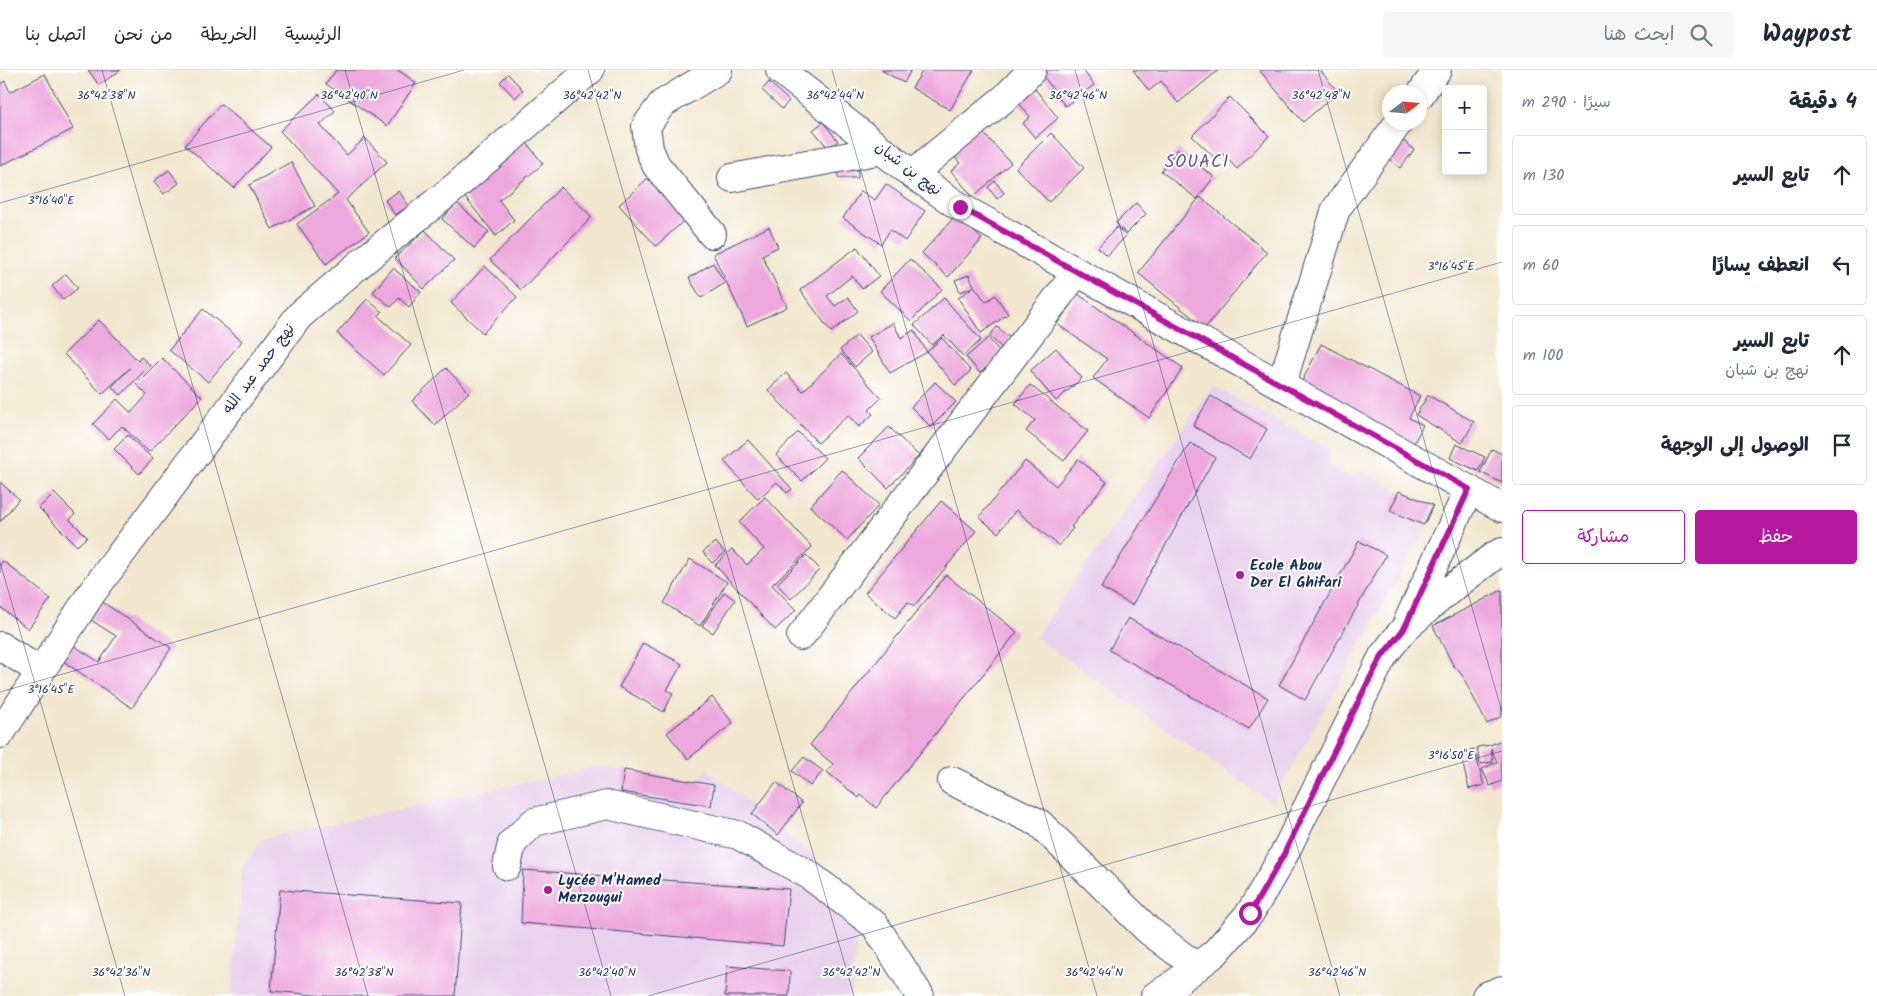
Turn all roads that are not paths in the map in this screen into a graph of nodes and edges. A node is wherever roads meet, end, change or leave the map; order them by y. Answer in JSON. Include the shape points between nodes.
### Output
{"nodes":[{"id":1,"x":590,"y":70,"type":"edge"},
{"id":2,"x":718,"y":70,"type":"edge"},
{"id":3,"x":780,"y":70,"type":"edge"},
{"id":4,"x":1032,"y":70,"type":"edge"},
{"id":5,"x":1437,"y":70,"type":"edge"},
{"id":6,"x":1426,"y":85,"type":"edge"},
{"id":7,"x":1393,"y":130,"type":"edge"},
{"id":8,"x":882,"y":150,"type":"junction"},
{"id":9,"x":912,"y":174,"type":"junction"},
{"id":10,"x":732,"y":178,"type":"dead end"},
{"id":11,"x":712,"y":234,"type":"dead end"},
{"id":12,"x":1077,"y":272,"type":"junction"},
{"id":13,"x":1281,"y":386,"type":"junction"},
{"id":14,"x":1469,"y":489,"type":"junction"},
{"id":15,"x":1502,"y":508,"type":"edge"},
{"id":16,"x":1502,"y":552,"type":"edge"},
{"id":17,"x":1404,"y":629,"type":"junction"},
{"id":18,"x":801,"y":636,"type":"dead end"},
{"id":19,"x":0,"y":646,"type":"edge"},
{"id":20,"x":40,"y":672,"type":"junction"},
{"id":21,"x":0,"y":734,"type":"edge"},
{"id":22,"x":952,"y":781,"type":"dead end"},
{"id":23,"x":507,"y":866,"type":"dead end"},
{"id":24,"x":1197,"y":967,"type":"junction"},
{"id":25,"x":1502,"y":990,"type":"edge"},
{"id":26,"x":920,"y":996,"type":"edge"},
{"id":27,"x":1155,"y":996,"type":"edge"},
{"id":28,"x":1486,"y":996,"type":"edge"}],
"edges":[{"from":1,"to":20,"type":"street","name":"نهج حمد عبد الله","via":[[299,316],[91,594]]},
{"from":2,"to":11,"type":"street","via":[[662,104],[646,126],[649,149],[656,165]]},
{"from":3,"to":8,"type":"street","name":"نهج بن شبان"},
{"from":4,"to":9,"type":"street","via":[[1006,97]]},
{"from":5,"to":6,"type":"street"},
{"from":7,"to":13,"type":"street","via":[[1336,209]]},
{"from":8,"to":9,"type":"street","name":"نهج بن شبان"},
{"from":8,"to":10,"type":"street"},
{"from":9,"to":12,"type":"street","name":"نهج بن شبان","via":[[960,207]]},
{"from":12,"to":13,"type":"street","name":"نهج بن شبان"},
{"from":12,"to":18,"type":"street"},
{"from":13,"to":14,"type":"street","name":"نهج بن شبان"},
{"from":14,"to":15,"type":"street","name":"نهج بن شبان"},
{"from":14,"to":17,"type":"street"},
{"from":16,"to":17,"type":"street","via":[[1447,592]]},
{"from":17,"to":24,"type":"street","via":[[1382,656],[1282,858],[1250,913],[1216,952]]},
{"from":19,"to":20,"type":"street"},
{"from":20,"to":21,"type":"street","name":"نهج حمد عبد الله"},
{"from":22,"to":24,"type":"street","via":[[1039,823],[1148,930]]},
{"from":23,"to":26,"type":"street","via":[[512,843],[534,822],[607,805],[738,836],[809,875],[875,925]]},
{"from":24,"to":27,"type":"street"},
{"from":25,"to":28,"type":"street"}]}
